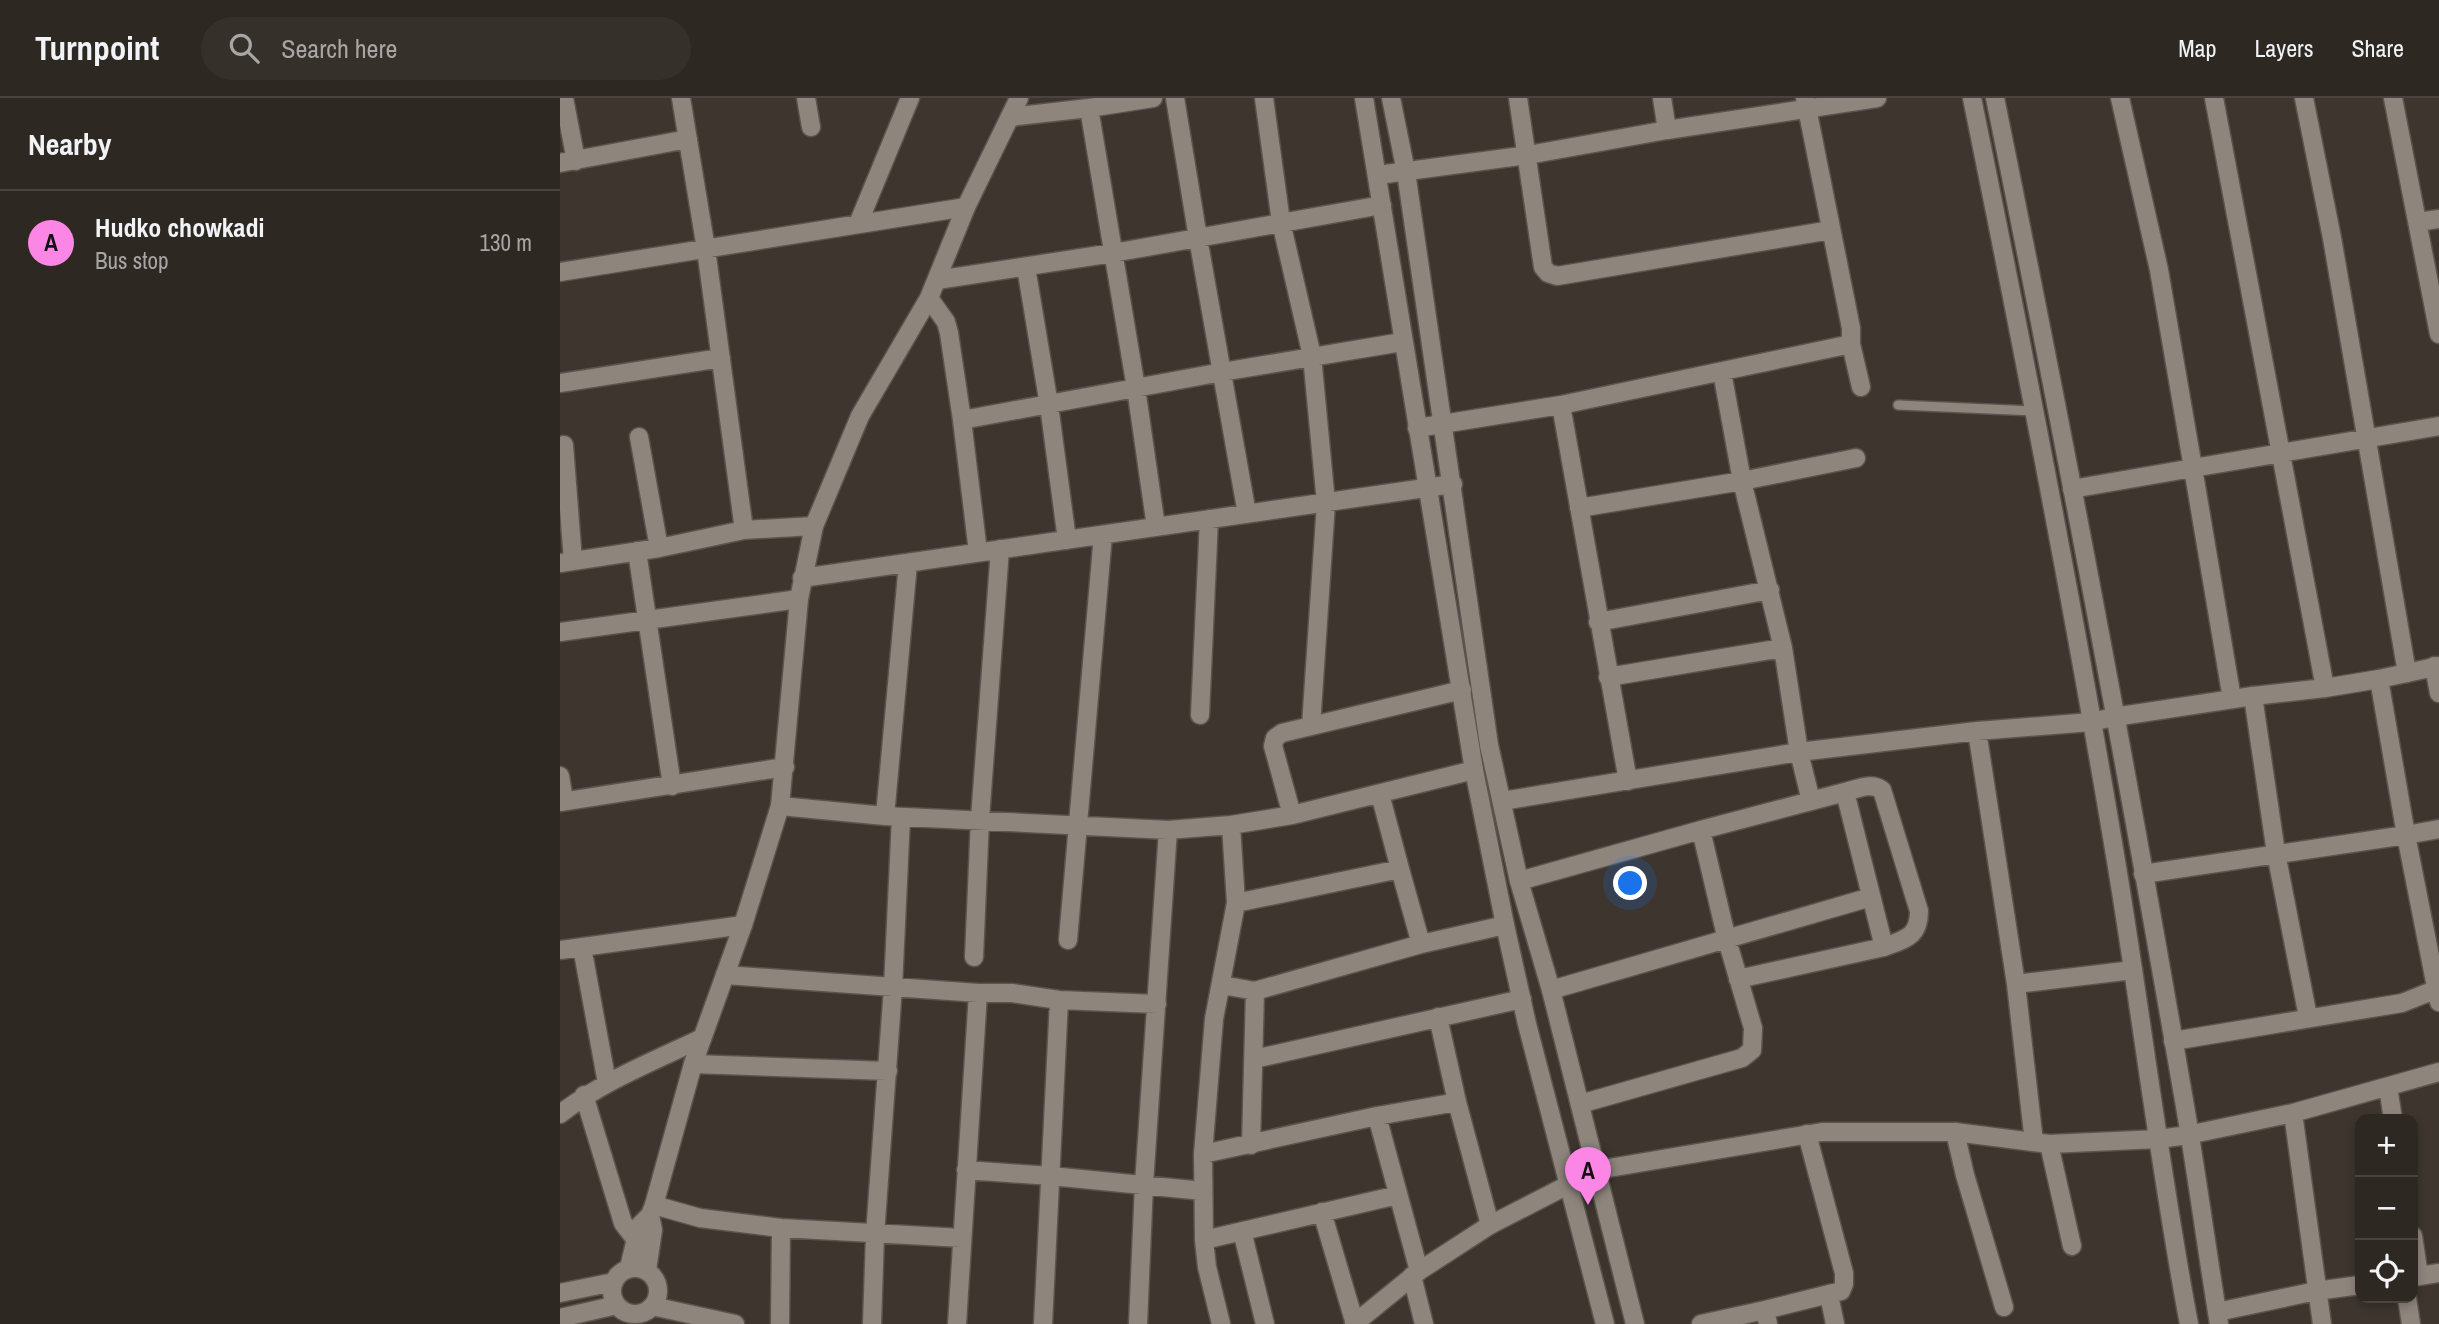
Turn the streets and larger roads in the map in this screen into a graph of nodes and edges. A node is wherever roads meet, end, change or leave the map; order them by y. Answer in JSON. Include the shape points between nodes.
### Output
{"nodes":[{"id":1,"x":564,"y":98,"type":"edge"},
{"id":2,"x":681,"y":98,"type":"edge"},
{"id":3,"x":806,"y":98,"type":"edge"},
{"id":4,"x":910,"y":98,"type":"edge"},
{"id":5,"x":1019,"y":98,"type":"edge"},
{"id":6,"x":1153,"y":98,"type":"edge"},
{"id":7,"x":1175,"y":98,"type":"edge"},
{"id":8,"x":1264,"y":98,"type":"edge"},
{"id":9,"x":1364,"y":98,"type":"edge"},
{"id":10,"x":1391,"y":98,"type":"edge"},
{"id":11,"x":1518,"y":98,"type":"edge"},
{"id":12,"x":1662,"y":98,"type":"edge"},
{"id":13,"x":1877,"y":98,"type":"edge"},
{"id":14,"x":1972,"y":98,"type":"edge"},
{"id":15,"x":1995,"y":98,"type":"edge"},
{"id":16,"x":2120,"y":98,"type":"edge"},
{"id":17,"x":2214,"y":98,"type":"edge"},
{"id":18,"x":2304,"y":98,"type":"edge"},
{"id":19,"x":2393,"y":98,"type":"edge"},
{"id":20,"x":1805,"y":104,"type":"edge"},
{"id":21,"x":1089,"y":108,"type":"junction"},
{"id":22,"x":1010,"y":117,"type":"junction"},
{"id":23,"x":811,"y":127,"type":"dead end"},
{"id":24,"x":1667,"y":130,"type":"junction"},
{"id":25,"x":688,"y":139,"type":"junction"},
{"id":26,"x":1528,"y":155,"type":"junction"},
{"id":27,"x":568,"y":162,"type":"edge"},
{"id":28,"x":1406,"y":172,"type":"junction"},
{"id":29,"x":1378,"y":174,"type":"junction"},
{"id":30,"x":1382,"y":205,"type":"junction"},
{"id":31,"x":966,"y":207,"type":"junction"},
{"id":32,"x":2439,"y":219,"type":"edge"},
{"id":33,"x":1281,"y":222,"type":"junction"},
{"id":34,"x":2418,"y":222,"type":"junction"},
{"id":35,"x":858,"y":224,"type":"junction"},
{"id":36,"x":1831,"y":230,"type":"junction"},
{"id":37,"x":1198,"y":238,"type":"junction"},
{"id":38,"x":705,"y":249,"type":"junction"},
{"id":39,"x":1113,"y":253,"type":"junction"},
{"id":40,"x":1026,"y":267,"type":"junction"},
{"id":41,"x":560,"y":272,"type":"edge"},
{"id":42,"x":937,"y":280,"type":"junction"},
{"id":43,"x":929,"y":298,"type":"junction"},
{"id":44,"x":2439,"y":334,"type":"edge"},
{"id":45,"x":1402,"y":342,"type":"junction"},
{"id":46,"x":1851,"y":344,"type":"junction"},
{"id":47,"x":1312,"y":356,"type":"junction"},
{"id":48,"x":721,"y":358,"type":"junction"},
{"id":49,"x":1222,"y":372,"type":"junction"},
{"id":50,"x":1722,"y":372,"type":"junction"},
{"id":51,"x":560,"y":383,"type":"edge"},
{"id":52,"x":1861,"y":387,"type":"dead end"},
{"id":53,"x":1136,"y":388,"type":"junction"},
{"id":54,"x":1049,"y":405,"type":"junction"},
{"id":55,"x":1561,"y":405,"type":"junction"},
{"id":56,"x":962,"y":420,"type":"junction"},
{"id":57,"x":1444,"y":424,"type":"junction"},
{"id":58,"x":2439,"y":426,"type":"edge"},
{"id":59,"x":1417,"y":428,"type":"junction"},
{"id":60,"x":639,"y":437,"type":"dead end"},
{"id":61,"x":2367,"y":438,"type":"junction"},
{"id":62,"x":564,"y":445,"type":"dead end"},
{"id":63,"x":2281,"y":454,"type":"junction"},
{"id":64,"x":1856,"y":458,"type":"dead end"},
{"id":65,"x":2193,"y":468,"type":"junction"},
{"id":66,"x":1742,"y":481,"type":"junction"},
{"id":67,"x":1453,"y":484,"type":"junction"},
{"id":68,"x":1427,"y":488,"type":"junction"},
{"id":69,"x":2073,"y":489,"type":"junction"},
{"id":70,"x":1326,"y":503,"type":"junction"},
{"id":71,"x":1579,"y":508,"type":"junction"},
{"id":72,"x":1247,"y":514,"type":"junction"},
{"id":73,"x":1209,"y":519,"type":"junction"},
{"id":74,"x":814,"y":526,"type":"junction"},
{"id":75,"x":1156,"y":527,"type":"junction"},
{"id":76,"x":744,"y":530,"type":"junction"},
{"id":77,"x":1103,"y":535,"type":"junction"},
{"id":78,"x":1068,"y":540,"type":"junction"},
{"id":79,"x":659,"y":548,"type":"junction"},
{"id":80,"x":1000,"y":550,"type":"junction"},
{"id":81,"x":637,"y":551,"type":"junction"},
{"id":82,"x":978,"y":552,"type":"junction"},
{"id":83,"x":567,"y":562,"type":"edge"},
{"id":84,"x":908,"y":563,"type":"junction"},
{"id":85,"x":802,"y":578,"type":"junction"},
{"id":86,"x":1770,"y":590,"type":"junction"},
{"id":87,"x":799,"y":599,"type":"junction"},
{"id":88,"x":647,"y":618,"type":"junction"},
{"id":89,"x":1598,"y":622,"type":"junction"},
{"id":90,"x":560,"y":632,"type":"edge"},
{"id":91,"x":1783,"y":648,"type":"junction"},
{"id":92,"x":2436,"y":666,"type":"edge"},
{"id":93,"x":2407,"y":673,"type":"junction"},
{"id":94,"x":1608,"y":677,"type":"junction"},
{"id":95,"x":2379,"y":680,"type":"junction"},
{"id":96,"x":2325,"y":688,"type":"junction"},
{"id":97,"x":1462,"y":690,"type":"junction"},
{"id":98,"x":2439,"y":693,"type":"edge"},
{"id":99,"x":2253,"y":696,"type":"junction"},
{"id":100,"x":2232,"y":699,"type":"junction"},
{"id":101,"x":1200,"y":716,"type":"dead end"},
{"id":102,"x":2115,"y":717,"type":"junction"},
{"id":103,"x":2091,"y":722,"type":"junction"},
{"id":104,"x":1311,"y":726,"type":"junction"},
{"id":105,"x":1977,"y":731,"type":"junction"},
{"id":106,"x":1799,"y":752,"type":"junction"},
{"id":107,"x":785,"y":766,"type":"junction"},
{"id":108,"x":1474,"y":770,"type":"junction"},
{"id":109,"x":560,"y":776,"type":"edge"},
{"id":110,"x":1628,"y":780,"type":"junction"},
{"id":111,"x":672,"y":786,"type":"junction"},
{"id":112,"x":1845,"y":792,"type":"junction"},
{"id":113,"x":1380,"y":794,"type":"junction"},
{"id":114,"x":562,"y":801,"type":"edge"},
{"id":115,"x":1502,"y":801,"type":"junction"},
{"id":116,"x":1811,"y":801,"type":"junction"},
{"id":117,"x":780,"y":806,"type":"junction"},
{"id":118,"x":1292,"y":815,"type":"junction"},
{"id":119,"x":893,"y":817,"type":"junction"},
{"id":120,"x":980,"y":820,"type":"junction"},
{"id":121,"x":1079,"y":825,"type":"junction"},
{"id":122,"x":1231,"y":825,"type":"junction"},
{"id":123,"x":2439,"y":829,"type":"edge"},
{"id":124,"x":1168,"y":830,"type":"junction"},
{"id":125,"x":1701,"y":830,"type":"junction"},
{"id":126,"x":2406,"y":835,"type":"junction"},
{"id":127,"x":2276,"y":853,"type":"junction"},
{"id":128,"x":1400,"y":869,"type":"junction"},
{"id":129,"x":2143,"y":874,"type":"junction"},
{"id":130,"x":1519,"y":881,"type":"junction"},
{"id":131,"x":1871,"y":897,"type":"junction"},
{"id":132,"x":1236,"y":903,"type":"junction"},
{"id":133,"x":743,"y":925,"type":"junction"},
{"id":134,"x":1505,"y":925,"type":"junction"},
{"id":135,"x":1068,"y":940,"type":"dead end"},
{"id":136,"x":1727,"y":940,"type":"junction"},
{"id":137,"x":2434,"y":942,"type":"edge"},
{"id":138,"x":1421,"y":944,"type":"junction"},
{"id":139,"x":582,"y":947,"type":"junction"},
{"id":140,"x":1884,"y":947,"type":"junction"},
{"id":141,"x":560,"y":950,"type":"edge"},
{"id":142,"x":974,"y":957,"type":"dead end"},
{"id":143,"x":2133,"y":970,"type":"junction"},
{"id":144,"x":725,"y":975,"type":"junction"},
{"id":145,"x":1738,"y":979,"type":"junction"},
{"id":146,"x":2016,"y":984,"type":"junction"},
{"id":147,"x":1222,"y":985,"type":"junction"},
{"id":148,"x":893,"y":987,"type":"junction"},
{"id":149,"x":1551,"y":990,"type":"junction"},
{"id":150,"x":1255,"y":992,"type":"junction"},
{"id":151,"x":978,"y":993,"type":"junction"},
{"id":152,"x":2438,"y":995,"type":"edge"},
{"id":153,"x":1522,"y":999,"type":"junction"},
{"id":154,"x":1059,"y":1000,"type":"junction"},
{"id":155,"x":1157,"y":1004,"type":"junction"},
{"id":156,"x":1438,"y":1017,"type":"junction"},
{"id":157,"x":2308,"y":1017,"type":"junction"},
{"id":158,"x":702,"y":1038,"type":"junction"},
{"id":159,"x":2173,"y":1041,"type":"junction"},
{"id":160,"x":1254,"y":1059,"type":"junction"},
{"id":161,"x":694,"y":1064,"type":"junction"},
{"id":162,"x":888,"y":1071,"type":"junction"},
{"id":163,"x":2439,"y":1072,"type":"edge"},
{"id":164,"x":607,"y":1083,"type":"junction"},
{"id":165,"x":2388,"y":1087,"type":"junction"},
{"id":166,"x":584,"y":1095,"type":"junction"},
{"id":167,"x":1457,"y":1102,"type":"junction"},
{"id":168,"x":1580,"y":1104,"type":"junction"},
{"id":169,"x":560,"y":1114,"type":"edge"},
{"id":170,"x":2292,"y":1114,"type":"junction"},
{"id":171,"x":2392,"y":1114,"type":"edge"},
{"id":172,"x":1377,"y":1116,"type":"junction"},
{"id":173,"x":1955,"y":1132,"type":"junction"},
{"id":174,"x":1807,"y":1134,"type":"junction"},
{"id":175,"x":2188,"y":1135,"type":"junction"},
{"id":176,"x":2160,"y":1139,"type":"junction"},
{"id":177,"x":2042,"y":1143,"type":"junction"},
{"id":178,"x":1251,"y":1145,"type":"junction"},
{"id":179,"x":1202,"y":1154,"type":"junction"},
{"id":180,"x":966,"y":1170,"type":"junction"},
{"id":181,"x":1597,"y":1170,"type":"junction"},
{"id":182,"x":1051,"y":1175,"type":"junction"},
{"id":183,"x":1568,"y":1183,"type":"junction"},
{"id":184,"x":1144,"y":1184,"type":"junction"},
{"id":185,"x":1203,"y":1191,"type":"junction"},
{"id":186,"x":1398,"y":1195,"type":"junction"},
{"id":187,"x":652,"y":1210,"type":"junction"},
{"id":188,"x":1322,"y":1212,"type":"junction"},
{"id":189,"x":1490,"y":1225,"type":"junction"},
{"id":190,"x":781,"y":1228,"type":"junction"},
{"id":191,"x":1241,"y":1231,"type":"junction"},
{"id":192,"x":875,"y":1235,"type":"junction"},
{"id":193,"x":962,"y":1238,"type":"junction"},
{"id":194,"x":636,"y":1240,"type":"junction"},
{"id":195,"x":1204,"y":1240,"type":"junction"},
{"id":196,"x":2073,"y":1246,"type":"dead end"},
{"id":197,"x":638,"y":1269,"type":"junction"},
{"id":198,"x":1415,"y":1273,"type":"junction"},
{"id":199,"x":2439,"y":1273,"type":"edge"},
{"id":200,"x":2418,"y":1276,"type":"edge"},
{"id":201,"x":614,"y":1282,"type":"junction"},
{"id":202,"x":2355,"y":1286,"type":"edge"},
{"id":203,"x":2316,"y":1291,"type":"junction"},
{"id":204,"x":560,"y":1293,"type":"edge"},
{"id":205,"x":1829,"y":1295,"type":"junction"},
{"id":206,"x":2408,"y":1303,"type":"edge"},
{"id":207,"x":617,"y":1305,"type":"junction"},
{"id":208,"x":2004,"y":1307,"type":"dead end"},
{"id":209,"x":643,"y":1315,"type":"edge"},
{"id":210,"x":1767,"y":1317,"type":"edge"},
{"id":211,"x":560,"y":1318,"type":"edge"},
{"id":212,"x":2218,"y":1318,"type":"edge"},
{"id":213,"x":735,"y":1324,"type":"edge"},
{"id":214,"x":780,"y":1324,"type":"edge"},
{"id":215,"x":873,"y":1324,"type":"edge"},
{"id":216,"x":957,"y":1324,"type":"edge"},
{"id":217,"x":1043,"y":1324,"type":"edge"},
{"id":218,"x":1138,"y":1324,"type":"edge"},
{"id":219,"x":1221,"y":1324,"type":"edge"},
{"id":220,"x":1265,"y":1324,"type":"edge"},
{"id":221,"x":1355,"y":1324,"type":"edge"},
{"id":222,"x":1424,"y":1324,"type":"edge"},
{"id":223,"x":1605,"y":1324,"type":"edge"},
{"id":224,"x":1635,"y":1324,"type":"edge"},
{"id":225,"x":1701,"y":1324,"type":"edge"},
{"id":226,"x":1835,"y":1324,"type":"edge"},
{"id":227,"x":2189,"y":1324,"type":"edge"},
{"id":228,"x":2322,"y":1324,"type":"edge"},
{"id":229,"x":2411,"y":1324,"type":"edge"}],
"edges":[{"from":1,"to":27,"type":"street"},
{"from":2,"to":25,"type":"street"},
{"from":3,"to":23,"type":"street"},
{"from":4,"to":35,"type":"street"},
{"from":5,"to":22,"type":"street"},
{"from":6,"to":21,"type":"street"},
{"from":7,"to":37,"type":"street"},
{"from":8,"to":33,"type":"street"},
{"from":9,"to":29,"type":"street"},
{"from":10,"to":28,"type":"street"},
{"from":11,"to":26,"type":"street"},
{"from":12,"to":24,"type":"street"},
{"from":13,"to":20,"type":"street"},
{"from":14,"to":103,"type":"street"},
{"from":15,"to":69,"type":"street"},
{"from":16,"to":65,"type":"street","via":[[2160,270]]},
{"from":17,"to":63,"type":"street"},
{"from":18,"to":61,"type":"street"},
{"from":19,"to":34,"type":"street"},
{"from":20,"to":24,"type":"street"},
{"from":20,"to":36,"type":"street"},
{"from":21,"to":22,"type":"street"},
{"from":21,"to":39,"type":"street"},
{"from":22,"to":31,"type":"street"},
{"from":24,"to":26,"type":"street"},
{"from":25,"to":27,"type":"street"},
{"from":25,"to":38,"type":"street"},
{"from":26,"to":28,"type":"street"},
{"from":26,"to":36,"type":"street","via":[[1544,267],[1557,276]]},
{"from":28,"to":29,"type":"street"},
{"from":28,"to":57,"type":"street"},
{"from":29,"to":30,"type":"street"},
{"from":30,"to":33,"type":"street"},
{"from":30,"to":45,"type":"street"},
{"from":31,"to":35,"type":"street"},
{"from":31,"to":42,"type":"street"},
{"from":32,"to":34,"type":"street"},
{"from":33,"to":37,"type":"street"},
{"from":33,"to":47,"type":"street"},
{"from":34,"to":44,"type":"street"},
{"from":35,"to":38,"type":"street"},
{"from":36,"to":46,"type":"street"},
{"from":37,"to":39,"type":"street"},
{"from":37,"to":49,"type":"street"},
{"from":38,"to":41,"type":"street"},
{"from":38,"to":48,"type":"street"},
{"from":39,"to":40,"type":"street"},
{"from":39,"to":53,"type":"street"},
{"from":40,"to":42,"type":"street"},
{"from":40,"to":54,"type":"street"},
{"from":42,"to":43,"type":"street"},
{"from":43,"to":56,"type":"street","via":[[946,321]]},
{"from":43,"to":74,"type":"street","via":[[860,416]]},
{"from":45,"to":47,"type":"street"},
{"from":45,"to":59,"type":"street"},
{"from":46,"to":50,"type":"street"},
{"from":46,"to":52,"type":"street"},
{"from":47,"to":49,"type":"street"},
{"from":47,"to":70,"type":"street"},
{"from":48,"to":51,"type":"street"},
{"from":48,"to":76,"type":"street"},
{"from":49,"to":53,"type":"street"},
{"from":49,"to":72,"type":"street"},
{"from":50,"to":55,"type":"street"},
{"from":50,"to":66,"type":"street"},
{"from":53,"to":54,"type":"street"},
{"from":53,"to":75,"type":"street"},
{"from":54,"to":56,"type":"street"},
{"from":54,"to":78,"type":"street"},
{"from":55,"to":57,"type":"street"},
{"from":55,"to":71,"type":"street"},
{"from":56,"to":82,"type":"street"},
{"from":57,"to":59,"type":"street"},
{"from":57,"to":67,"type":"street"},
{"from":58,"to":61,"type":"street"},
{"from":59,"to":68,"type":"street"},
{"from":60,"to":79,"type":"street"},
{"from":61,"to":63,"type":"street"},
{"from":61,"to":93,"type":"street"},
{"from":62,"to":83,"type":"street"},
{"from":63,"to":65,"type":"street"},
{"from":63,"to":96,"type":"street"},
{"from":64,"to":66,"type":"street"},
{"from":65,"to":69,"type":"street"},
{"from":65,"to":100,"type":"street"},
{"from":66,"to":71,"type":"street"},
{"from":66,"to":86,"type":"street"},
{"from":67,"to":68,"type":"street"},
{"from":67,"to":115,"type":"street","via":[[1489,744]]},
{"from":68,"to":70,"type":"street"},
{"from":68,"to":97,"type":"street"},
{"from":69,"to":102,"type":"street"},
{"from":70,"to":72,"type":"street"},
{"from":70,"to":104,"type":"street"},
{"from":71,"to":89,"type":"street"},
{"from":72,"to":73,"type":"street"},
{"from":73,"to":75,"type":"street"},
{"from":73,"to":101,"type":"street"},
{"from":74,"to":76,"type":"street"},
{"from":74,"to":85,"type":"street"},
{"from":75,"to":77,"type":"street"},
{"from":76,"to":79,"type":"street"},
{"from":77,"to":78,"type":"street"},
{"from":77,"to":121,"type":"street"},
{"from":78,"to":80,"type":"street"},
{"from":79,"to":81,"type":"street"},
{"from":80,"to":82,"type":"street"},
{"from":80,"to":120,"type":"street"},
{"from":81,"to":83,"type":"street"},
{"from":81,"to":88,"type":"street"},
{"from":82,"to":84,"type":"street"},
{"from":84,"to":85,"type":"street"},
{"from":84,"to":119,"type":"street"},
{"from":85,"to":87,"type":"street"},
{"from":86,"to":89,"type":"street"},
{"from":86,"to":91,"type":"street"},
{"from":87,"to":88,"type":"street"},
{"from":87,"to":107,"type":"street"},
{"from":88,"to":90,"type":"street"},
{"from":88,"to":111,"type":"street"},
{"from":89,"to":94,"type":"street"},
{"from":91,"to":94,"type":"street"},
{"from":91,"to":106,"type":"street"},
{"from":92,"to":93,"type":"street"},
{"from":92,"to":98,"type":"street"},
{"from":93,"to":95,"type":"street"},
{"from":94,"to":110,"type":"street"},
{"from":95,"to":96,"type":"street"},
{"from":95,"to":126,"type":"street"},
{"from":96,"to":99,"type":"street"},
{"from":97,"to":104,"type":"street"},
{"from":97,"to":108,"type":"street"},
{"from":99,"to":100,"type":"street"},
{"from":99,"to":127,"type":"street"},
{"from":100,"to":102,"type":"street"},
{"from":102,"to":103,"type":"street"},
{"from":102,"to":129,"type":"street"},
{"from":103,"to":105,"type":"street"},
{"from":103,"to":143,"type":"street"},
{"from":104,"to":118,"type":"street","via":[[1282,733],[1273,746]]},
{"from":105,"to":106,"type":"street"},
{"from":105,"to":146,"type":"street"},
{"from":106,"to":110,"type":"street"},
{"from":106,"to":116,"type":"street"},
{"from":107,"to":111,"type":"street"},
{"from":107,"to":117,"type":"street"},
{"from":108,"to":113,"type":"street"},
{"from":108,"to":134,"type":"street"},
{"from":109,"to":114,"type":"street"},
{"from":110,"to":115,"type":"street"},
{"from":111,"to":114,"type":"street"},
{"from":112,"to":116,"type":"street"},
{"from":112,"to":131,"type":"street"},
{"from":112,"to":140,"type":"street","via":[[1867,786],[1882,790],[1919,911],[1919,922],[1909,937]]},
{"from":113,"to":118,"type":"street"},
{"from":113,"to":128,"type":"street"},
{"from":115,"to":130,"type":"street"},
{"from":116,"to":125,"type":"street"},
{"from":117,"to":119,"type":"street"},
{"from":117,"to":133,"type":"street"},
{"from":118,"to":122,"type":"street"},
{"from":119,"to":120,"type":"street"},
{"from":119,"to":148,"type":"street"},
{"from":120,"to":121,"type":"street"},
{"from":120,"to":142,"type":"street"},
{"from":121,"to":124,"type":"street"},
{"from":121,"to":135,"type":"street"},
{"from":122,"to":124,"type":"street"},
{"from":122,"to":132,"type":"street"},
{"from":123,"to":126,"type":"street"},
{"from":124,"to":155,"type":"street"},
{"from":125,"to":130,"type":"street"},
{"from":125,"to":136,"type":"street"},
{"from":126,"to":127,"type":"street"},
{"from":126,"to":137,"type":"street"},
{"from":127,"to":129,"type":"street"},
{"from":127,"to":157,"type":"street"},
{"from":128,"to":132,"type":"street"},
{"from":128,"to":138,"type":"street"},
{"from":129,"to":159,"type":"street"},
{"from":130,"to":149,"type":"street"},
{"from":131,"to":136,"type":"street"},
{"from":131,"to":140,"type":"street"},
{"from":132,"to":147,"type":"street"},
{"from":133,"to":139,"type":"street"},
{"from":133,"to":144,"type":"street"},
{"from":134,"to":138,"type":"street"},
{"from":134,"to":153,"type":"street"},
{"from":136,"to":145,"type":"street"},
{"from":136,"to":149,"type":"street"},
{"from":137,"to":152,"type":"street"},
{"from":138,"to":150,"type":"street"},
{"from":139,"to":141,"type":"street"},
{"from":139,"to":164,"type":"street"},
{"from":140,"to":145,"type":"street"},
{"from":143,"to":146,"type":"street"},
{"from":143,"to":176,"type":"street"},
{"from":144,"to":148,"type":"street"},
{"from":144,"to":158,"type":"street"},
{"from":145,"to":168,"type":"street","via":[[1753,1028],[1752,1050],[1742,1058]]},
{"from":146,"to":177,"type":"street"},
{"from":147,"to":150,"type":"street"},
{"from":147,"to":179,"type":"street","via":[[1214,1019]]},
{"from":148,"to":151,"type":"street"},
{"from":148,"to":162,"type":"street"},
{"from":149,"to":168,"type":"street"},
{"from":150,"to":160,"type":"street"},
{"from":151,"to":154,"type":"street"},
{"from":151,"to":180,"type":"street"},
{"from":152,"to":157,"type":"street"},
{"from":153,"to":156,"type":"street"},
{"from":153,"to":183,"type":"street"},
{"from":154,"to":155,"type":"street"},
{"from":154,"to":182,"type":"street"},
{"from":155,"to":184,"type":"street"},
{"from":156,"to":160,"type":"street"},
{"from":156,"to":167,"type":"street"},
{"from":157,"to":159,"type":"street"},
{"from":158,"to":161,"type":"street"},
{"from":158,"to":164,"type":"street"},
{"from":159,"to":175,"type":"street"},
{"from":160,"to":178,"type":"street"},
{"from":161,"to":162,"type":"street"},
{"from":161,"to":187,"type":"street"},
{"from":162,"to":192,"type":"street"},
{"from":163,"to":165,"type":"street"},
{"from":164,"to":166,"type":"street"},
{"from":165,"to":170,"type":"street"},
{"from":165,"to":171,"type":"street"},
{"from":166,"to":169,"type":"street"},
{"from":166,"to":194,"type":"street","via":[[623,1223]]},
{"from":167,"to":172,"type":"street"},
{"from":167,"to":189,"type":"street"},
{"from":168,"to":181,"type":"street"},
{"from":170,"to":175,"type":"street"},
{"from":170,"to":203,"type":"street"},
{"from":172,"to":178,"type":"street"},
{"from":172,"to":186,"type":"street"},
{"from":173,"to":174,"type":"street"},
{"from":173,"to":177,"type":"street"},
{"from":173,"to":208,"type":"street"},
{"from":174,"to":181,"type":"street"},
{"from":174,"to":205,"type":"street","via":[[1844,1273],[1841,1291]]},
{"from":175,"to":176,"type":"street"},
{"from":175,"to":212,"type":"street"},
{"from":176,"to":177,"type":"street"},
{"from":176,"to":227,"type":"street"},
{"from":177,"to":196,"type":"street"},
{"from":178,"to":179,"type":"street"},
{"from":179,"to":185,"type":"street"},
{"from":180,"to":182,"type":"street"},
{"from":180,"to":193,"type":"street"},
{"from":181,"to":183,"type":"street"},
{"from":181,"to":224,"type":"street"},
{"from":182,"to":184,"type":"street"},
{"from":182,"to":217,"type":"street"},
{"from":183,"to":189,"type":"street"},
{"from":183,"to":223,"type":"street"},
{"from":184,"to":185,"type":"street"},
{"from":184,"to":218,"type":"street"},
{"from":185,"to":195,"type":"street"},
{"from":186,"to":188,"type":"street"},
{"from":186,"to":198,"type":"street"},
{"from":187,"to":190,"type":"street"},
{"from":187,"to":194,"type":"street","via":[[639,1226]]},
{"from":187,"to":197,"type":"street","via":[[653,1230]]},
{"from":188,"to":191,"type":"street"},
{"from":188,"to":221,"type":"street"},
{"from":189,"to":198,"type":"street"},
{"from":190,"to":192,"type":"street"},
{"from":190,"to":214,"type":"street"},
{"from":191,"to":195,"type":"street"},
{"from":191,"to":220,"type":"street"},
{"from":192,"to":193,"type":"street"},
{"from":192,"to":215,"type":"street"},
{"from":193,"to":216,"type":"street"},
{"from":194,"to":197,"type":"street"},
{"from":195,"to":219,"type":"street"},
{"from":197,"to":201,"type":"street","via":[[623,1271]]},
{"from":197,"to":209,"type":"street","via":[[658,1285],[656,1300]]},
{"from":198,"to":221,"type":"street"},
{"from":198,"to":222,"type":"street"},
{"from":199,"to":200,"type":"street"},
{"from":201,"to":204,"type":"street"},
{"from":201,"to":207,"type":"street"},
{"from":202,"to":203,"type":"street"},
{"from":203,"to":212,"type":"street"},
{"from":203,"to":228,"type":"street"},
{"from":205,"to":210,"type":"street"},
{"from":205,"to":226,"type":"street"},
{"from":206,"to":229,"type":"street"},
{"from":207,"to":209,"type":"street"},
{"from":207,"to":211,"type":"street"},
{"from":209,"to":213,"type":"street"},
{"from":210,"to":225,"type":"street"}]}
